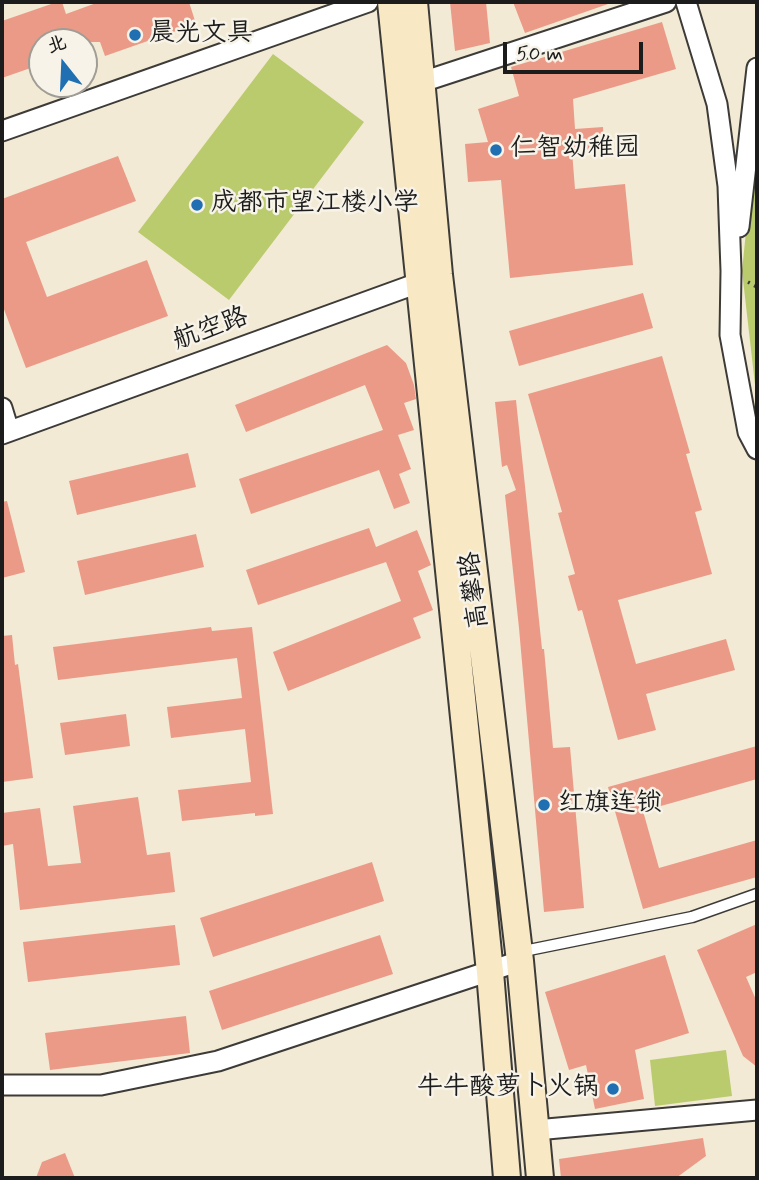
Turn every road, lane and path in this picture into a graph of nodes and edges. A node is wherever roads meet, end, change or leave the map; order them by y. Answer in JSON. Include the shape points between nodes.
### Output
{"nodes":[{"id":1,"x":368,"y":2,"type":"edge"},
{"id":2,"x":391,"y":2,"type":"edge"},
{"id":3,"x":414,"y":2,"type":"edge"},
{"id":4,"x":666,"y":2,"type":"edge"},
{"id":5,"x":686,"y":2,"type":"edge"},
{"id":6,"x":757,"y":68,"type":"edge"},
{"id":7,"x":422,"y":82,"type":"junction"},
{"id":8,"x":2,"y":131,"type":"edge"},
{"id":9,"x":731,"y":271,"type":"junction"},
{"id":10,"x":429,"y":279,"type":"junction"},
{"id":11,"x":2,"y":408,"type":"edge"},
{"id":12,"x":5,"y":433,"type":"edge"},
{"id":13,"x":757,"y":449,"type":"edge"},
{"id":14,"x":757,"y":894,"type":"edge"},
{"id":15,"x":519,"y":957,"type":"junction"},
{"id":16,"x":490,"y":972,"type":"junction"},
{"id":17,"x":2,"y":1085,"type":"edge"},
{"id":18,"x":757,"y":1110,"type":"edge"},
{"id":19,"x":536,"y":1130,"type":"junction"},
{"id":20,"x":508,"y":1178,"type":"edge"},
{"id":21,"x":540,"y":1178,"type":"edge"}],
"edges":[{"from":1,"to":8,"type":"street"},
{"from":2,"to":10,"type":"main road","name":"高攀路"},
{"from":3,"to":7,"type":"main road","name":"高攀路"},
{"from":4,"to":7,"type":"street"},
{"from":5,"to":9,"type":"street","via":[[717,104],[728,187]]},
{"from":6,"to":9,"type":"street"},
{"from":7,"to":10,"type":"main road","name":"高攀路"},
{"from":9,"to":13,"type":"street","via":[[730,335],[748,432]]},
{"from":10,"to":12,"type":"street","name":"航空路"},
{"from":10,"to":15,"type":"main road","name":"高攀路"},
{"from":10,"to":16,"type":"main road","name":"高攀路"},
{"from":11,"to":12,"type":"street"},
{"from":14,"to":15,"type":"lane","via":[[692,917]]},
{"from":15,"to":16,"type":"street"},
{"from":15,"to":19,"type":"main road","name":"高攀路"},
{"from":16,"to":17,"type":"street","via":[[218,1062],[101,1084]]},
{"from":16,"to":20,"type":"main road","name":"高攀路"},
{"from":18,"to":19,"type":"street"},
{"from":19,"to":21,"type":"main road","name":"高攀路"}]}
